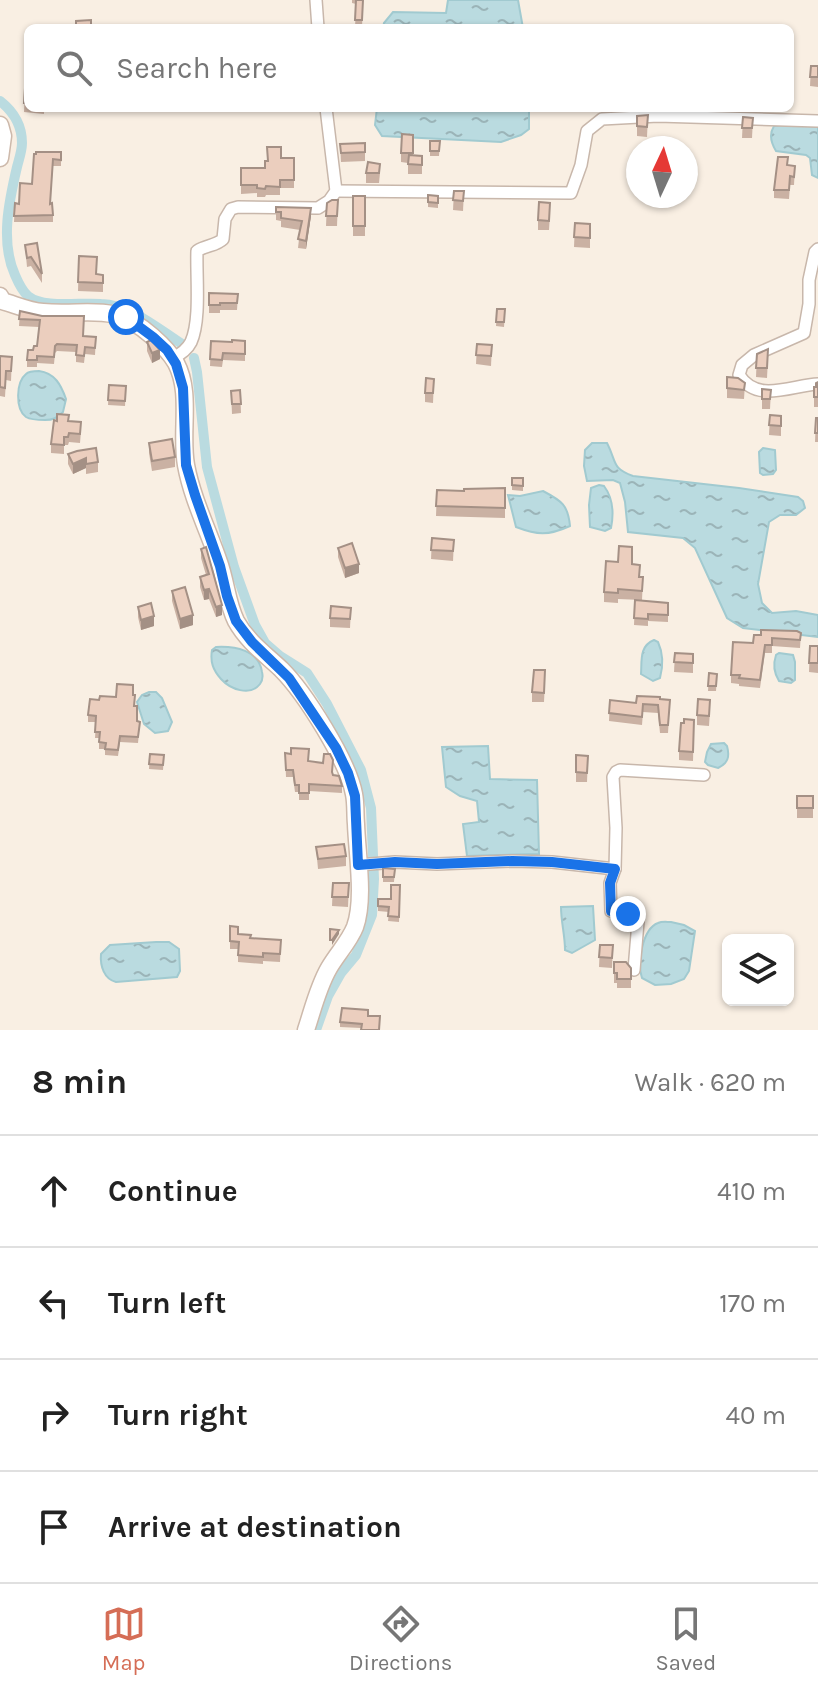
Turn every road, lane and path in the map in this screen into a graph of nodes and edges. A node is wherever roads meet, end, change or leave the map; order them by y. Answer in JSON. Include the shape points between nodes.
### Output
{"nodes":[{"id":1,"x":316,"y":0,"type":"edge"},
{"id":2,"x":318,"y":24,"type":"edge"},
{"id":3,"x":326,"y":112,"type":"edge"},
{"id":4,"x":818,"y":121,"type":"edge"},
{"id":5,"x":0,"y":125,"type":"edge"},
{"id":6,"x":0,"y":158,"type":"edge"},
{"id":7,"x":336,"y":191,"type":"junction"},
{"id":8,"x":818,"y":249,"type":"edge"},
{"id":9,"x":0,"y":296,"type":"edge"},
{"id":10,"x":173,"y":358,"type":"junction"},
{"id":11,"x":818,"y":384,"type":"edge"},
{"id":12,"x":704,"y":775,"type":"dead end"},
{"id":13,"x":358,"y":865,"type":"junction"},
{"id":14,"x":615,"y":869,"type":"junction"},
{"id":15,"x":634,"y":970,"type":"edge"},
{"id":16,"x":306,"y":1030,"type":"edge"}],
"edges":[{"from":1,"to":2,"type":"street"},
{"from":3,"to":7,"type":"street"},
{"from":4,"to":7,"type":"street","via":[[602,119],[587,131],[571,193]]},
{"from":5,"to":6,"type":"street"},
{"from":7,"to":10,"type":"street","via":[[318,208],[231,209],[223,239],[197,251],[194,335],[188,348]]},
{"from":8,"to":11,"type":"street","via":[[804,333],[754,355],[739,375],[744,384],[772,391]]},
{"from":9,"to":10,"type":"street","via":[[43,312],[126,317]]},
{"from":10,"to":13,"type":"street","via":[[183,388],[186,465],[236,621],[289,678],[336,748],[355,796]]},
{"from":12,"to":14,"type":"street","via":[[616,772]]},
{"from":13,"to":14,"type":"street","via":[[512,861]]},
{"from":13,"to":16,"type":"street","via":[[356,925],[319,989]]},
{"from":14,"to":15,"type":"street","via":[[611,911],[638,922]]}]}
